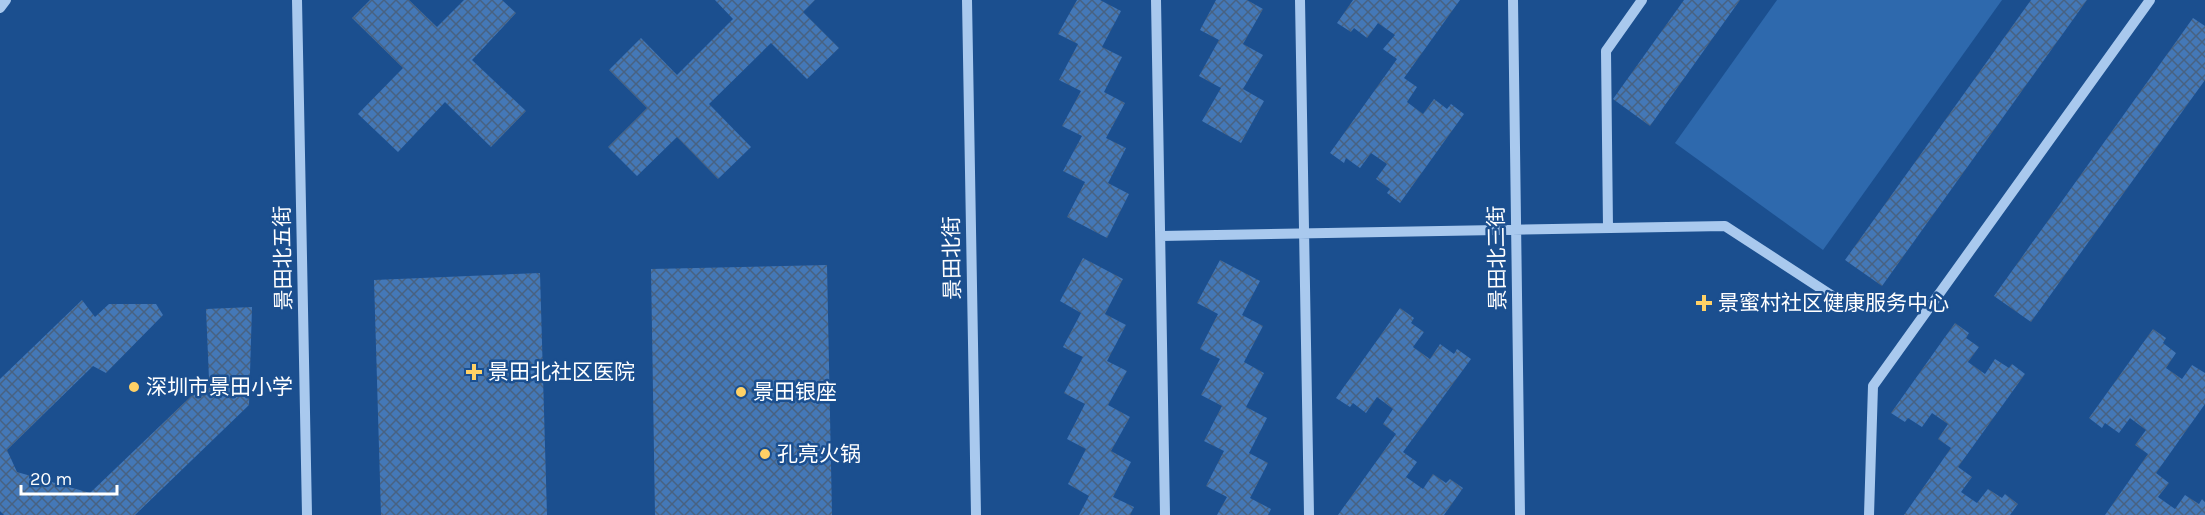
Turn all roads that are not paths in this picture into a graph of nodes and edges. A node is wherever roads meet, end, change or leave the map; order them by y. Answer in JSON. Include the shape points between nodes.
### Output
{"nodes":[{"id":1,"x":6,"y":0,"type":"edge"},
{"id":2,"x":297,"y":0,"type":"edge"},
{"id":3,"x":967,"y":0,"type":"edge"},
{"id":4,"x":1156,"y":0,"type":"edge"},
{"id":5,"x":1300,"y":0,"type":"edge"},
{"id":6,"x":1513,"y":0,"type":"edge"},
{"id":7,"x":1642,"y":0,"type":"edge"},
{"id":8,"x":2150,"y":0,"type":"edge"},
{"id":9,"x":0,"y":8,"type":"edge"},
{"id":10,"x":1608,"y":228,"type":"junction"},
{"id":11,"x":1516,"y":230,"type":"junction"},
{"id":12,"x":1305,"y":233,"type":"junction"},
{"id":13,"x":1161,"y":236,"type":"junction"},
{"id":14,"x":1834,"y":297,"type":"dead end"},
{"id":15,"x":307,"y":515,"type":"edge"},
{"id":16,"x":976,"y":515,"type":"edge"},
{"id":17,"x":1165,"y":515,"type":"edge"},
{"id":18,"x":1309,"y":515,"type":"edge"},
{"id":19,"x":1520,"y":515,"type":"edge"},
{"id":20,"x":1869,"y":515,"type":"edge"}],
"edges":[{"from":1,"to":9,"type":"street"},
{"from":2,"to":15,"type":"street","name":"景田北五街"},
{"from":3,"to":16,"type":"street","name":"景田北街"},
{"from":4,"to":13,"type":"street"},
{"from":5,"to":12,"type":"street"},
{"from":6,"to":11,"type":"street","name":"景田北三街"},
{"from":7,"to":10,"type":"street","via":[[1606,51]]},
{"from":8,"to":20,"type":"street","via":[[1873,386]]},
{"from":10,"to":11,"type":"street"},
{"from":10,"to":14,"type":"street","via":[[1725,226]]},
{"from":11,"to":12,"type":"street"},
{"from":11,"to":19,"type":"street","name":"景田北三街"},
{"from":12,"to":13,"type":"street"},
{"from":12,"to":18,"type":"street"},
{"from":13,"to":17,"type":"street"}]}
